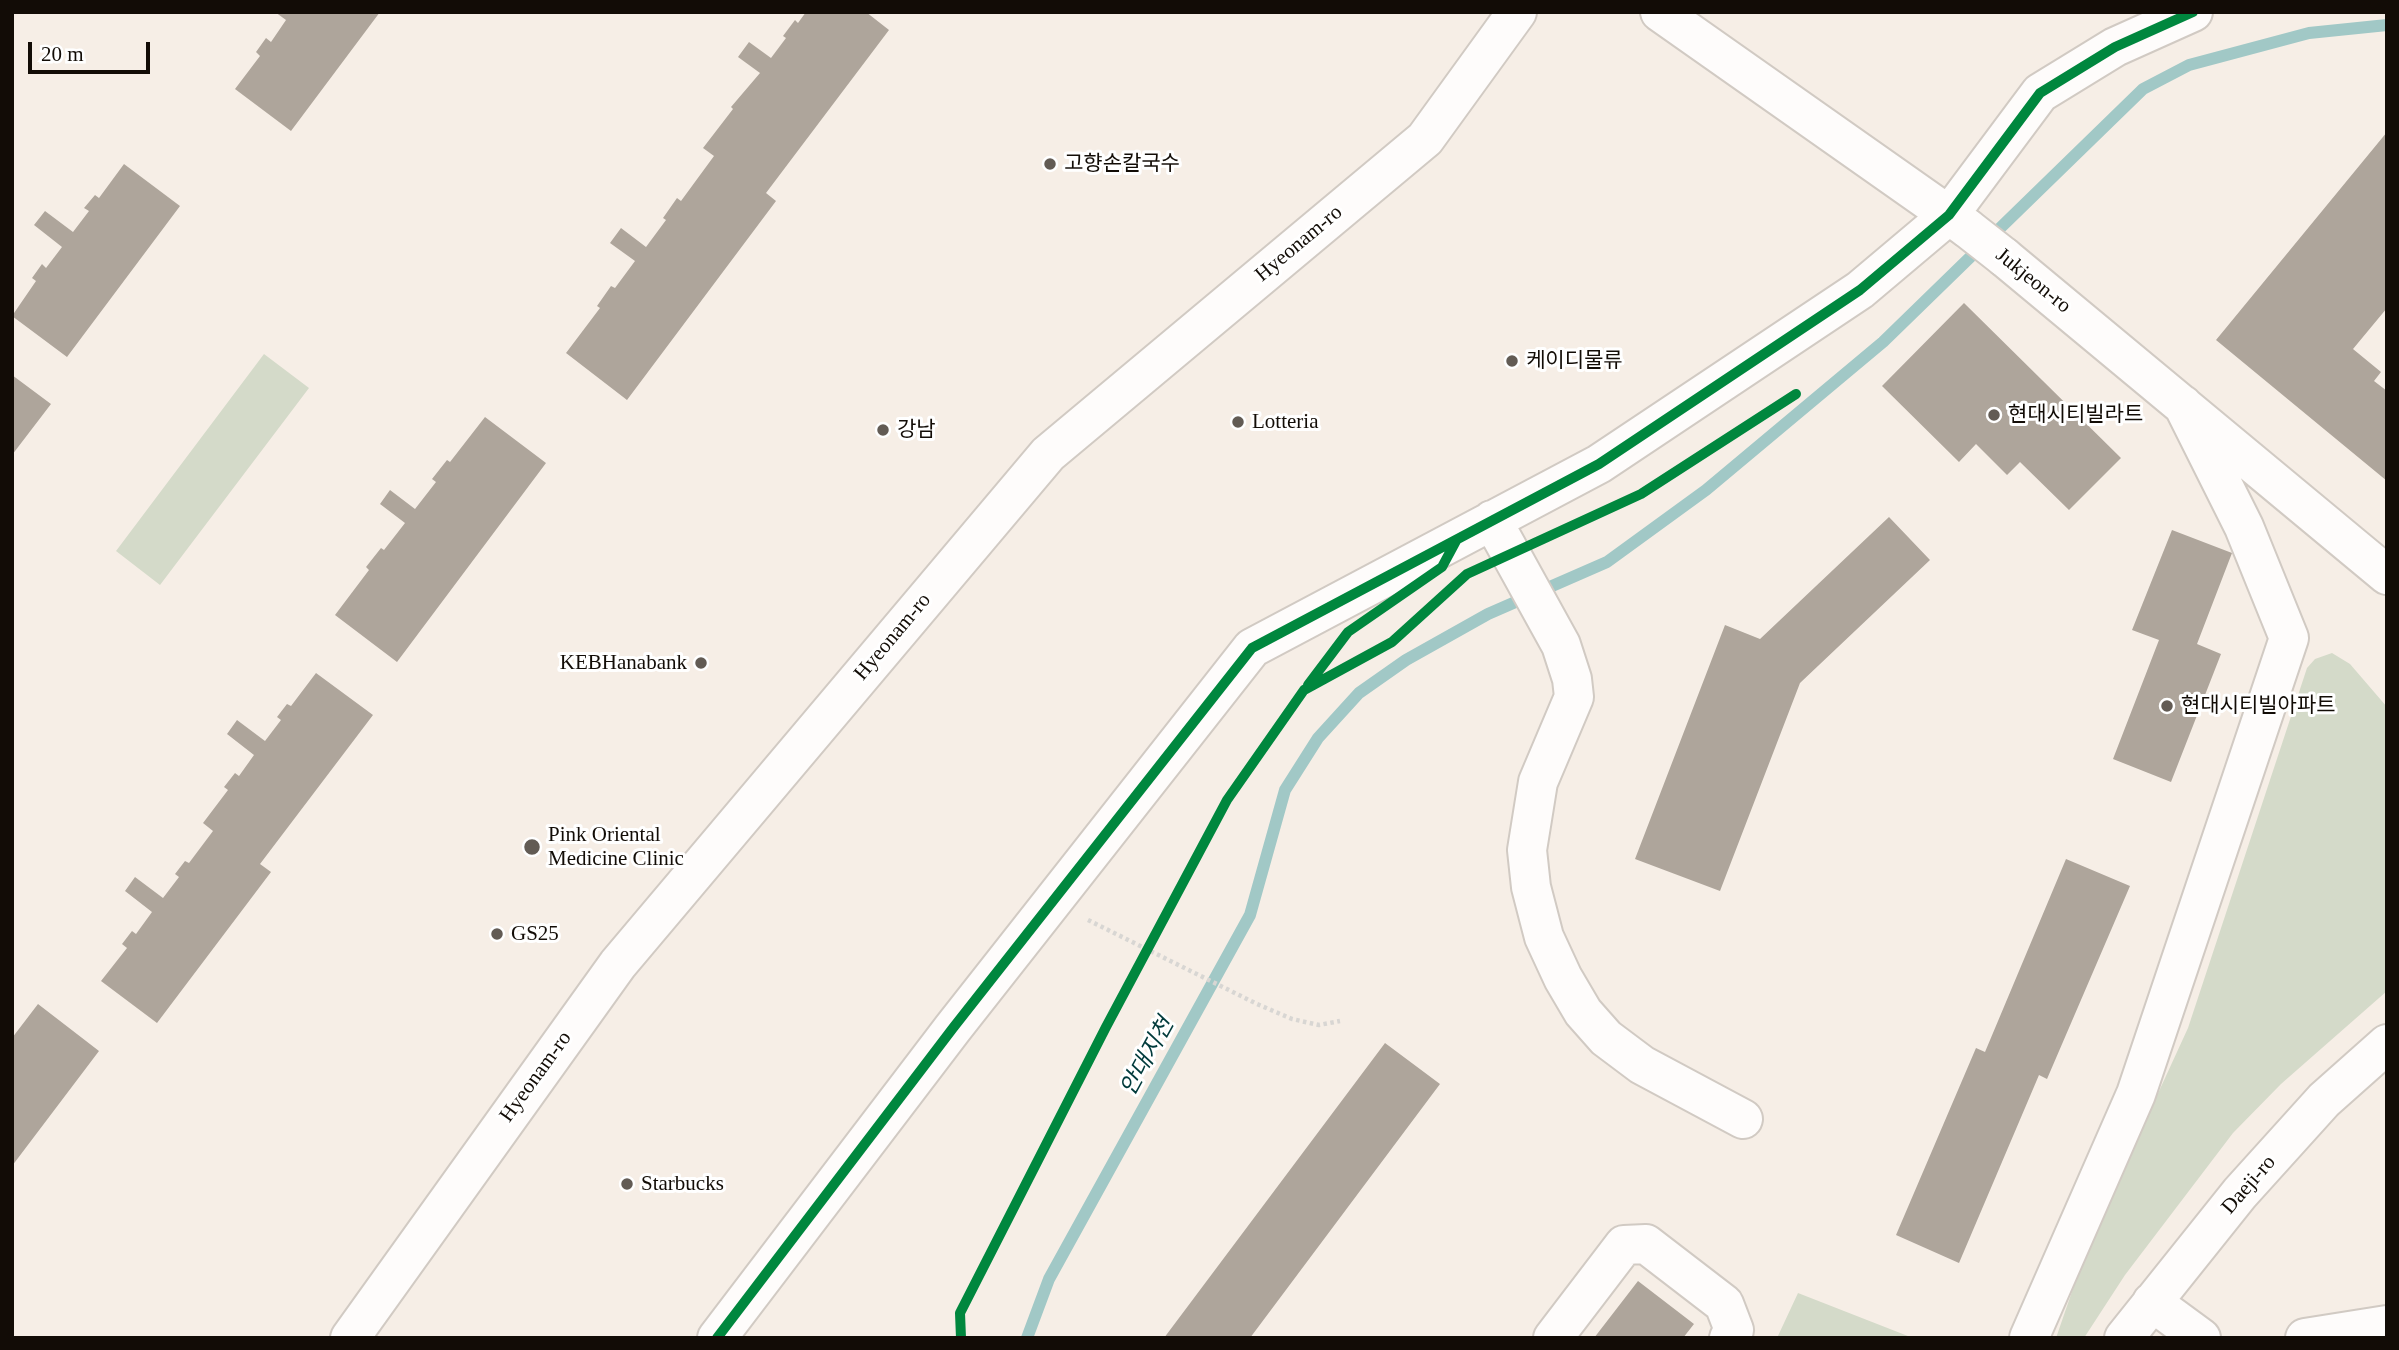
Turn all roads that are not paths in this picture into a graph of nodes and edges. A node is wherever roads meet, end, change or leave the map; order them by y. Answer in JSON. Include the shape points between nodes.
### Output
{"nodes":[{"id":1,"x":1517,"y":12,"type":"edge"},
{"id":2,"x":1660,"y":12,"type":"edge"},
{"id":3,"x":2193,"y":12,"type":"edge"},
{"id":4,"x":1958,"y":221,"type":"junction"},
{"id":5,"x":2183,"y":405,"type":"junction"},
{"id":6,"x":1492,"y":520,"type":"junction"},
{"id":7,"x":2387,"y":575,"type":"edge"},
{"id":8,"x":2387,"y":1044,"type":"edge"},
{"id":9,"x":1744,"y":1119,"type":"dead end"},
{"id":10,"x":2152,"y":1302,"type":"junction"},
{"id":11,"x":2387,"y":1325,"type":"edge"},
{"id":12,"x":350,"y":1338,"type":"edge"},
{"id":13,"x":717,"y":1338,"type":"edge"},
{"id":14,"x":1553,"y":1338,"type":"edge"},
{"id":15,"x":1730,"y":1338,"type":"edge"},
{"id":16,"x":2029,"y":1338,"type":"edge"},
{"id":17,"x":2124,"y":1338,"type":"edge"},
{"id":18,"x":2201,"y":1338,"type":"edge"},
{"id":19,"x":2305,"y":1338,"type":"edge"}],
"edges":[{"from":1,"to":12,"type":"street","name":"Hyeonam-ro","via":[[1425,138],[1048,454],[618,964]]},
{"from":2,"to":4,"type":"street","name":"Jukjeon-ro"},
{"from":3,"to":4,"type":"street","via":[[2115,47],[2040,93]]},
{"from":4,"to":5,"type":"street","name":"Jukjeon-ro"},
{"from":4,"to":6,"type":"street","via":[[1599,464]]},
{"from":5,"to":7,"type":"street","name":"Jukjeon-ro"},
{"from":5,"to":16,"type":"street","via":[[2244,527],[2289,638],[2136,1094]]},
{"from":6,"to":9,"type":"street","via":[[1561,645],[1572,679],[1574,697],[1538,782],[1527,850],[1544,937],[1583,1012],[1606,1038],[1642,1065]]},
{"from":6,"to":13,"type":"street","via":[[1252,648],[961,1017]]},
{"from":8,"to":10,"type":"street","name":"Daeji-ro","via":[[2324,1100]]},
{"from":10,"to":17,"type":"street","name":"Daeji-ro"},
{"from":10,"to":18,"type":"street"},
{"from":11,"to":19,"type":"street"},
{"from":14,"to":15,"type":"street","via":[[1624,1245],[1646,1244],[1724,1304],[1734,1330]]}]}
